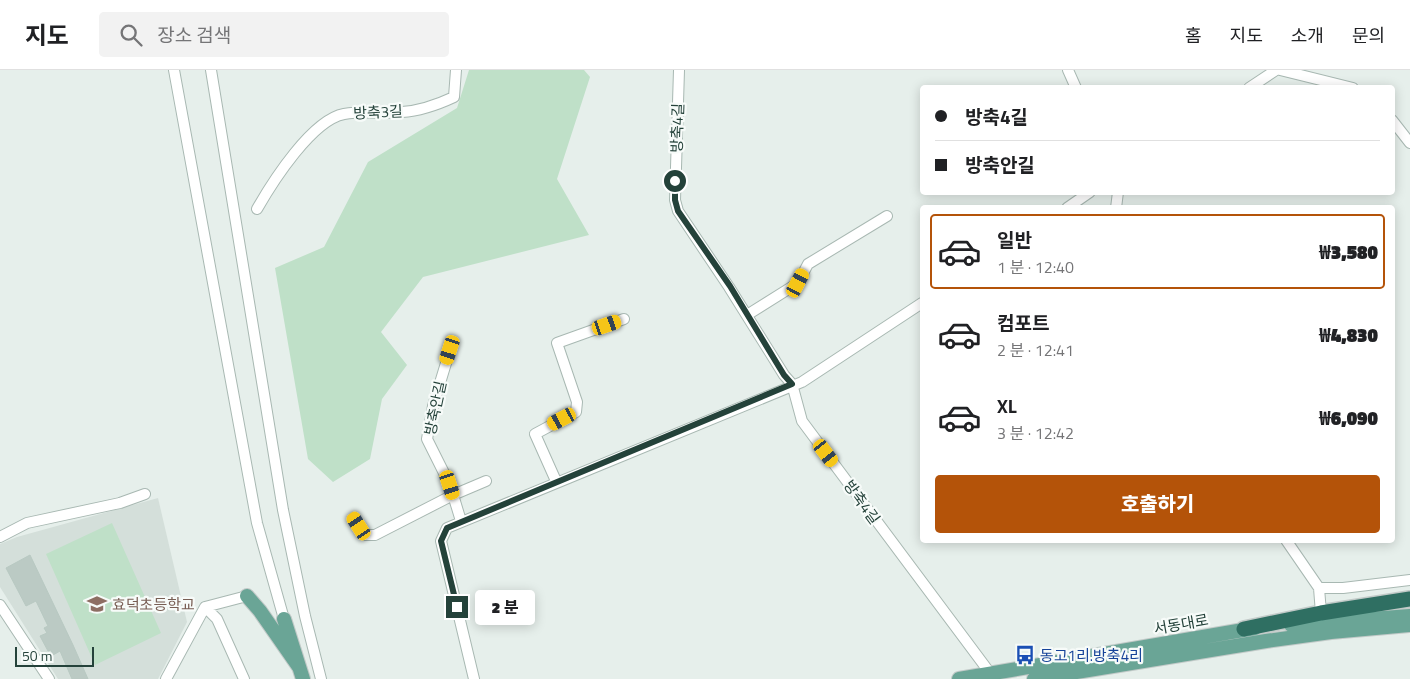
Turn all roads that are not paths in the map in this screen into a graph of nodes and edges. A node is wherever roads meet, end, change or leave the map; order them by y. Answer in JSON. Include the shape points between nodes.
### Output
{"nodes":[{"id":1,"x":174,"y":70,"type":"edge"},
{"id":2,"x":211,"y":70,"type":"edge"},
{"id":3,"x":456,"y":70,"type":"edge"},
{"id":4,"x":679,"y":70,"type":"edge"},
{"id":5,"x":1068,"y":70,"type":"edge"},
{"id":6,"x":1276,"y":70,"type":"edge"},
{"id":7,"x":1280,"y":70,"type":"edge"},
{"id":8,"x":1075,"y":85,"type":"edge"},
{"id":9,"x":1254,"y":85,"type":"edge"},
{"id":10,"x":1341,"y":85,"type":"edge"},
{"id":11,"x":1395,"y":124,"type":"edge"},
{"id":12,"x":1410,"y":143,"type":"edge"},
{"id":13,"x":1086,"y":195,"type":"edge"},
{"id":14,"x":1071,"y":205,"type":"edge"},
{"id":15,"x":257,"y":209,"type":"dead end"},
{"id":16,"x":888,"y":216,"type":"dead end"},
{"id":17,"x":920,"y":304,"type":"edge"},
{"id":18,"x":747,"y":315,"type":"junction"},
{"id":19,"x":624,"y":319,"type":"dead end"},
{"id":20,"x":450,"y":350,"type":"dead end"},
{"id":21,"x":797,"y":383,"type":"junction"},
{"id":22,"x":486,"y":481,"type":"dead end"},
{"id":23,"x":556,"y":482,"type":"junction"},
{"id":24,"x":146,"y":494,"type":"dead end"},
{"id":25,"x":453,"y":495,"type":"junction"},
{"id":26,"x":354,"y":518,"type":"dead end"},
{"id":27,"x":461,"y":521,"type":"junction"},
{"id":28,"x":0,"y":537,"type":"edge"},
{"id":29,"x":1288,"y":543,"type":"edge"},
{"id":30,"x":1410,"y":580,"type":"edge"},
{"id":31,"x":1319,"y":588,"type":"junction"},
{"id":32,"x":247,"y":596,"type":"joint"},
{"id":33,"x":1410,"y":599,"type":"edge"},
{"id":34,"x":0,"y":605,"type":"edge"},
{"id":35,"x":204,"y":607,"type":"junction"},
{"id":36,"x":1322,"y":613,"type":"junction"},
{"id":37,"x":1410,"y":616,"type":"edge"},
{"id":38,"x":284,"y":620,"type":"joint"},
{"id":39,"x":1410,"y":625,"type":"edge"},
{"id":40,"x":1244,"y":629,"type":"junction"},
{"id":41,"x":301,"y":673,"type":"edge"},
{"id":42,"x":992,"y":676,"type":"edge"},
{"id":43,"x":49,"y":679,"type":"edge"},
{"id":44,"x":166,"y":679,"type":"edge"},
{"id":45,"x":244,"y":679,"type":"edge"},
{"id":46,"x":321,"y":679,"type":"edge"},
{"id":47,"x":474,"y":679,"type":"edge"},
{"id":48,"x":959,"y":679,"type":"edge"},
{"id":49,"x":1034,"y":679,"type":"edge"}],
"edges":[{"from":1,"to":38,"type":"street","via":[[257,523]]},
{"from":2,"to":46,"type":"street","via":[[283,510]]},
{"from":3,"to":15,"type":"street","name":"방축3길","via":[[454,97],[444,102],[404,112],[343,114],[326,122],[295,154]]},
{"from":4,"to":18,"type":"street","name":"방축4길","via":[[675,200],[678,211]]},
{"from":5,"to":8,"type":"street"},
{"from":6,"to":9,"type":"street"},
{"from":7,"to":10,"type":"street"},
{"from":11,"to":12,"type":"street"},
{"from":13,"to":14,"type":"street"},
{"from":16,"to":18,"type":"street","via":[[808,264],[798,283]]},
{"from":17,"to":21,"type":"street"},
{"from":18,"to":21,"type":"street","name":"방축4길","via":[[784,375]]},
{"from":19,"to":23,"type":"street","via":[[557,343],[577,402],[576,412],[535,434]]},
{"from":20,"to":25,"type":"street","name":"방축안길","via":[[427,439]]},
{"from":21,"to":23,"type":"street"},
{"from":21,"to":42,"type":"street","name":"방축4길","via":[[802,421]]},
{"from":22,"to":25,"type":"street"},
{"from":23,"to":27,"type":"street"},
{"from":24,"to":28,"type":"street","via":[[120,503],[27,523]]},
{"from":25,"to":26,"type":"street","via":[[375,536],[365,535]]},
{"from":25,"to":27,"type":"street","name":"방축안길"},
{"from":27,"to":47,"type":"street","via":[[447,528],[441,541]]},
{"from":29,"to":31,"type":"street"},
{"from":30,"to":31,"type":"street"},
{"from":31,"to":36,"type":"street"},
{"from":32,"to":35,"type":"street"},
{"from":32,"to":41,"type":"main road"},
{"from":33,"to":36,"type":"highway"},
{"from":34,"to":43,"type":"street"},
{"from":35,"to":44,"type":"street"},
{"from":35,"to":45,"type":"street","via":[[218,619]]},
{"from":36,"to":40,"type":"highway"},
{"from":37,"to":40,"type":"main road","name":"서동대로"},
{"from":38,"to":41,"type":"main road"},
{"from":39,"to":49,"type":"main road","name":"서동대로","via":[[1266,641]]},
{"from":40,"to":42,"type":"main road","name":"서동대로"},
{"from":42,"to":48,"type":"main road","name":"서동대로"}]}
